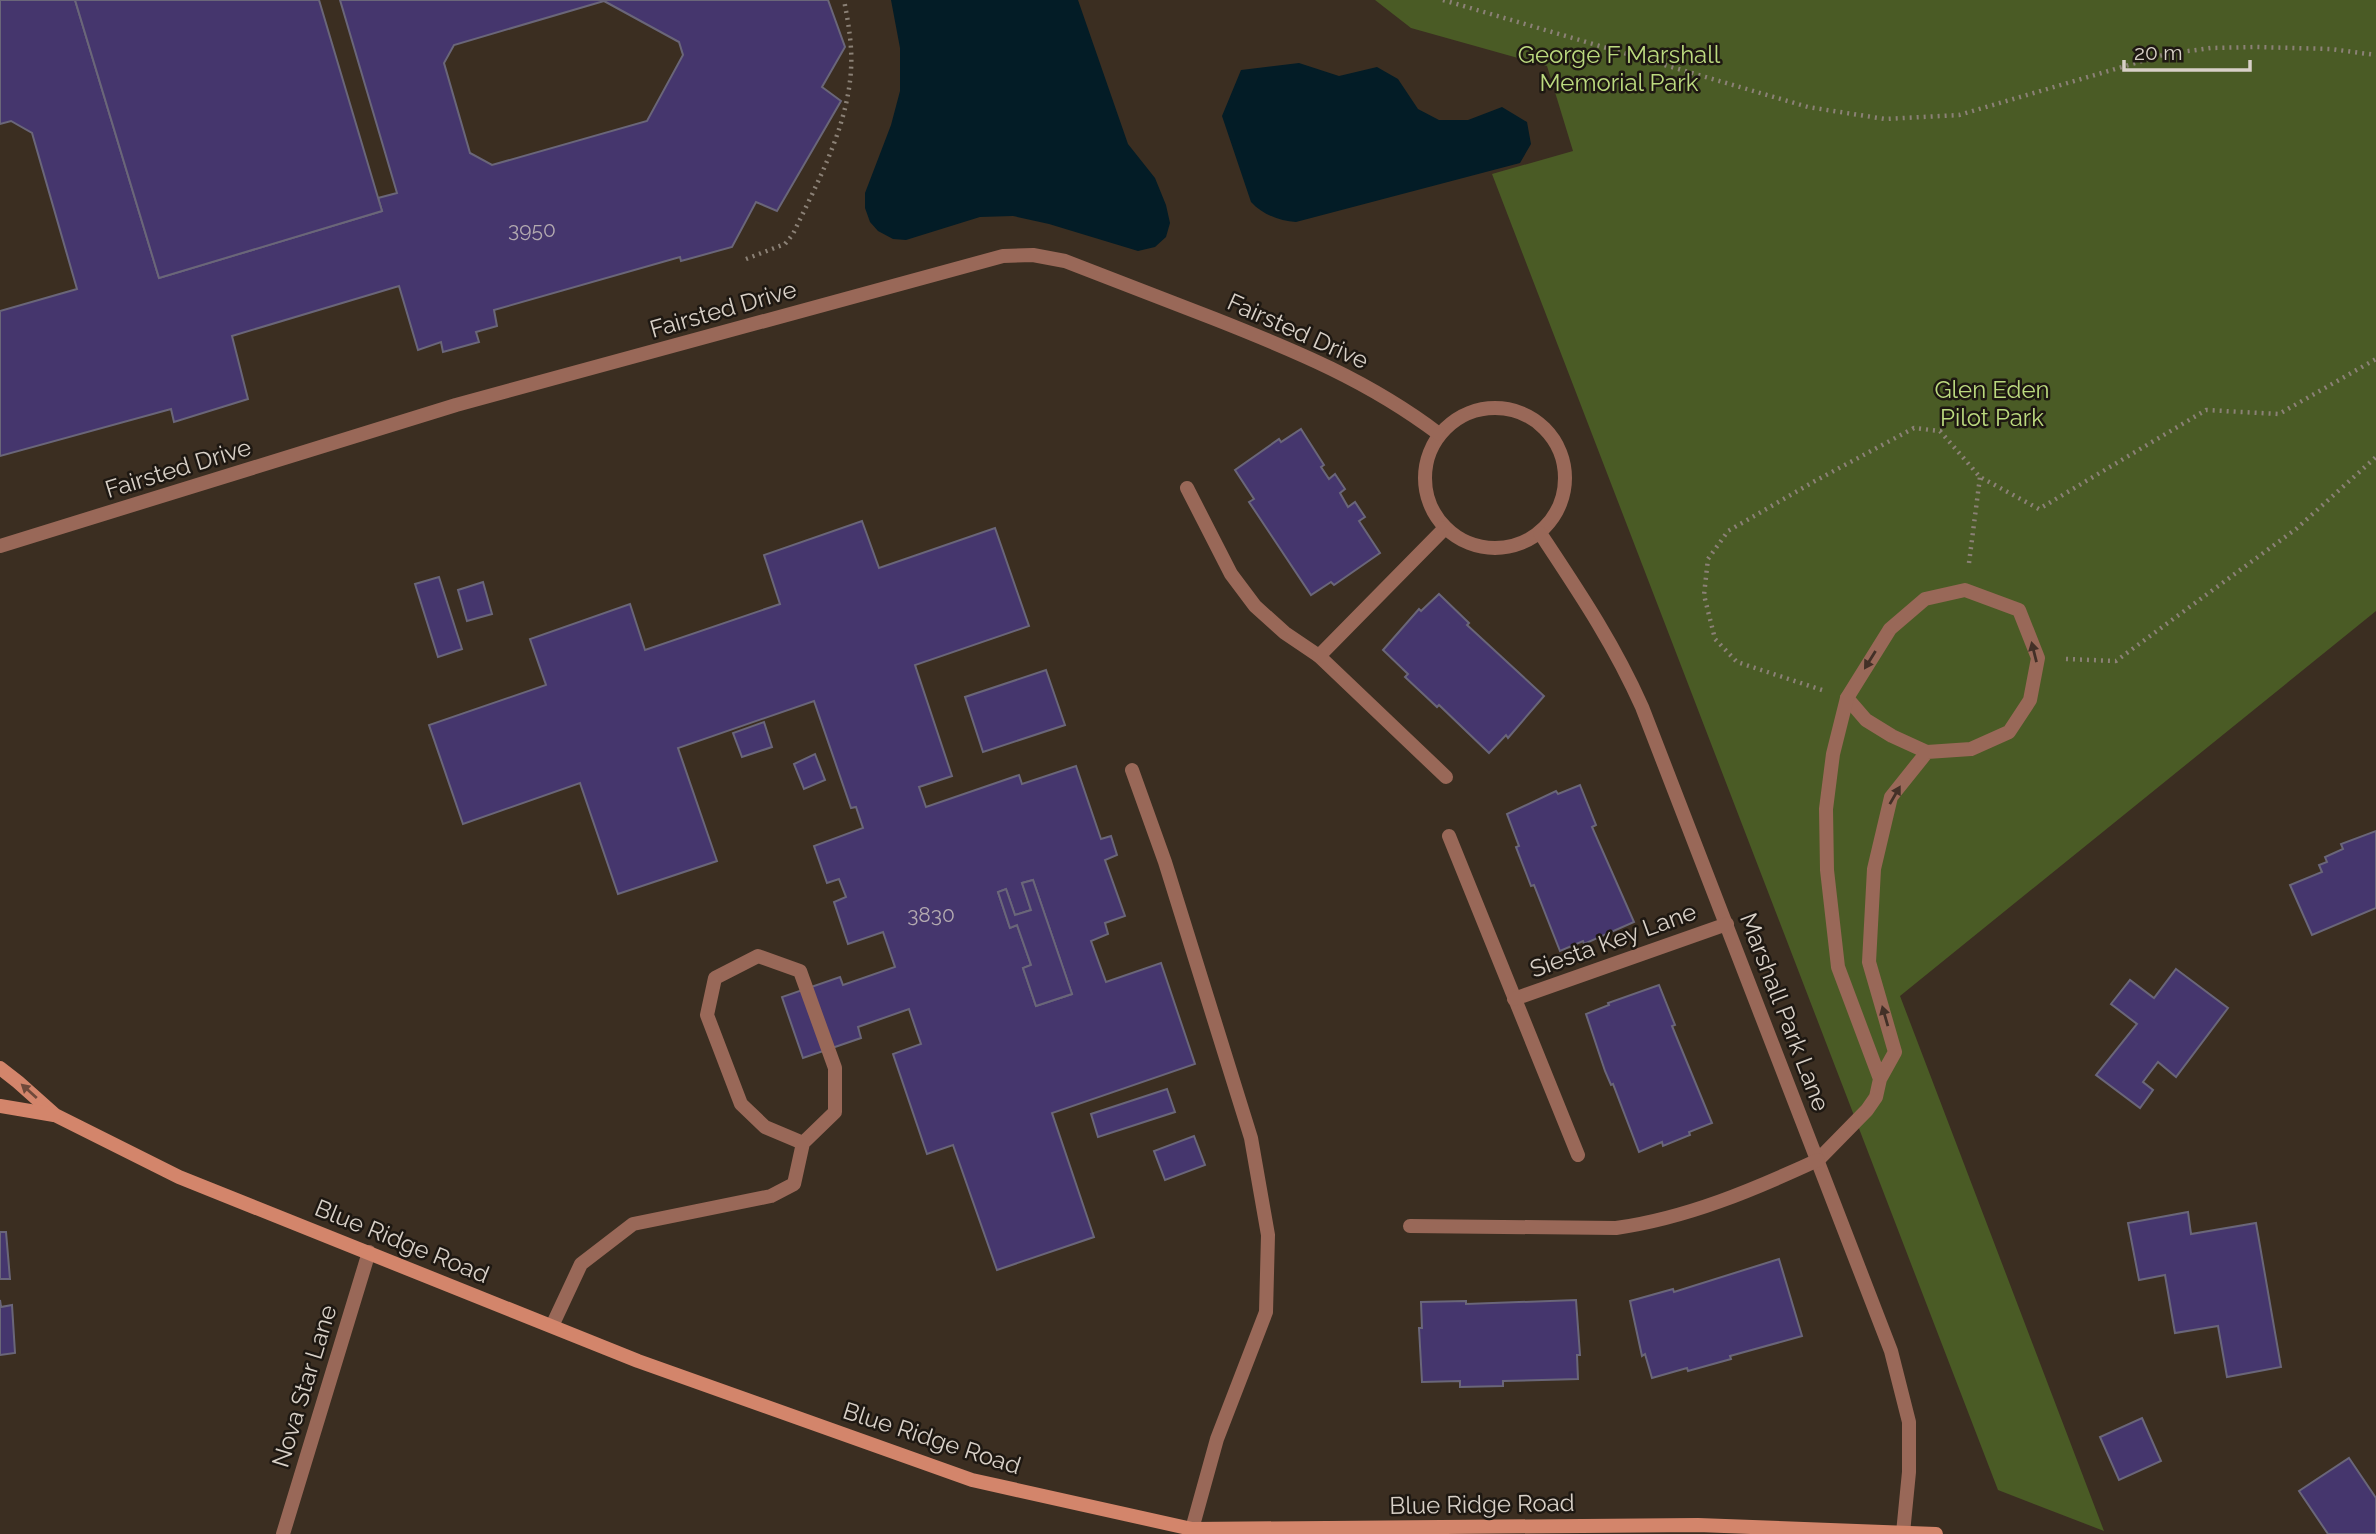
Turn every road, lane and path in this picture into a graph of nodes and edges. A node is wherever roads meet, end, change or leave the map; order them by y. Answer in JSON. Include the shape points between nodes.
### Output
{"nodes":[{"id":1,"x":844,"y":0,"type":"edge"},
{"id":2,"x":1443,"y":0,"type":"edge"},
{"id":3,"x":2376,"y":55,"type":"edge"},
{"id":4,"x":746,"y":258,"type":"dead end"},
{"id":5,"x":2376,"y":359,"type":"edge"},
{"id":6,"x":1439,"y":434,"type":"junction"},
{"id":7,"x":2376,"y":457,"type":"edge"},
{"id":8,"x":1980,"y":477,"type":"junction"},
{"id":9,"x":1187,"y":488,"type":"dead end"},
{"id":10,"x":1444,"y":528,"type":"junction"},
{"id":11,"x":1540,"y":533,"type":"junction"},
{"id":12,"x":0,"y":546,"type":"edge"},
{"id":13,"x":1965,"y":590,"type":"junction"},
{"id":14,"x":1320,"y":656,"type":"junction"},
{"id":15,"x":2038,"y":658,"type":"junction"},
{"id":16,"x":1847,"y":698,"type":"junction"},
{"id":17,"x":1927,"y":752,"type":"junction"},
{"id":18,"x":1132,"y":770,"type":"dead end"},
{"id":19,"x":1447,"y":777,"type":"dead end"},
{"id":20,"x":1449,"y":836,"type":"dead end"},
{"id":21,"x":1727,"y":924,"type":"junction"},
{"id":22,"x":1514,"y":999,"type":"junction"},
{"id":23,"x":0,"y":1068,"type":"edge"},
{"id":24,"x":1880,"y":1079,"type":"junction"},
{"id":25,"x":0,"y":1106,"type":"edge"},
{"id":26,"x":55,"y":1115,"type":"junction"},
{"id":27,"x":803,"y":1143,"type":"junction"},
{"id":28,"x":1578,"y":1155,"type":"dead end"},
{"id":29,"x":1818,"y":1160,"type":"junction"},
{"id":30,"x":1410,"y":1226,"type":"dead end"},
{"id":31,"x":369,"y":1252,"type":"junction"},
{"id":32,"x":552,"y":1326,"type":"junction"},
{"id":33,"x":1192,"y":1532,"type":"edge"},
{"id":34,"x":1903,"y":1533,"type":"edge"},
{"id":35,"x":283,"y":1534,"type":"edge"},
{"id":36,"x":1936,"y":1534,"type":"edge"}],
"edges":[{"from":1,"to":4,"type":"path","via":[[852,50],[850,85],[837,135],[793,234],[785,244]]},
{"from":2,"to":3,"type":"path","via":[[1808,107],[1885,119],[1959,115],[2166,54],[2256,47]]},
{"from":5,"to":8,"type":"path","via":[[2279,414],[2206,410],[2039,509]]},
{"from":6,"to":10,"type":"street","via":[[1427,456],[1424,487]]},
{"from":6,"to":11,"type":"street","via":[[1461,415],[1484,408],[1508,408],[1549,432],[1562,457],[1566,484],[1557,511]]},
{"from":6,"to":12,"type":"street","name":"Fairsted Drive","via":[[1374,390],[1288,348],[1065,261],[1003,256],[457,405]]},
{"from":7,"to":15,"type":"path","via":[[2296,529],[2116,661]]},
{"from":8,"to":13,"type":"path"},
{"from":8,"to":16,"type":"path","via":[[1940,431],[1914,428],[1728,531],[1708,559],[1704,595],[1715,639],[1737,662]]},
{"from":9,"to":14,"type":"street","via":[[1231,574],[1255,606]]},
{"from":10,"to":11,"type":"street","via":[[1483,548],[1513,547]]},
{"from":10,"to":14,"type":"street"},
{"from":11,"to":21,"type":"street","name":"Marshall Park Lane","via":[[1623,664]]},
{"from":15,"to":13,"type":"street","one_way":true,"via":[[2020,610]]},
{"from":13,"to":16,"type":"street","one_way":true,"via":[[1925,599],[1890,629]]},
{"from":14,"to":19,"type":"street"},
{"from":15,"to":17,"type":"street","via":[[2030,700],[2009,732],[1971,749]]},
{"from":16,"to":17,"type":"street","via":[[1866,720]]},
{"from":16,"to":24,"type":"street","via":[[1826,809],[1827,870],[1838,967]]},
{"from":24,"to":17,"type":"street","one_way":true,"via":[[1895,1052],[1869,962],[1874,869],[1891,797]]},
{"from":18,"to":33,"type":"street","via":[[1251,1138],[1268,1235],[1266,1312],[1217,1439]]},
{"from":20,"to":22,"type":"street","name":"Siesta Key Lane"},
{"from":21,"to":22,"type":"street","name":"Siesta Key Lane"},
{"from":21,"to":29,"type":"street","name":"Marshall Park Lane"},
{"from":22,"to":28,"type":"street","name":"Siesta Key Lane"},
{"from":26,"to":23,"type":"main road","name":"Blue Ridge Road","one_way":true},
{"from":24,"to":29,"type":"street","via":[[1876,1097],[1861,1119]]},
{"from":25,"to":26,"type":"main road","name":"Blue Ridge Road"},
{"from":26,"to":31,"type":"main road","name":"Blue Ridge Road","via":[[179,1177]]},
{"from":27,"to":27,"type":"street","via":[[835,1112],[835,1068],[800,971],[758,956],[715,978],[707,1015],[740,1104],[765,1127]]},
{"from":27,"to":32,"type":"street","via":[[794,1184],[771,1196],[633,1224],[581,1264]]},
{"from":29,"to":30,"type":"street","via":[[1756,1188],[1649,1223],[1616,1227]]},
{"from":29,"to":34,"type":"street","name":"Marshall Park Lane","via":[[1891,1351],[1909,1422]]},
{"from":31,"to":32,"type":"main road","name":"Blue Ridge Road"},
{"from":31,"to":35,"type":"street","name":"Nova Star Lane"},
{"from":32,"to":33,"type":"main road","name":"Blue Ridge Road","via":[[972,1480]]},
{"from":33,"to":34,"type":"main road","name":"Blue Ridge Road","via":[[1698,1525]]},
{"from":34,"to":36,"type":"main road","name":"Blue Ridge Road"}]}
